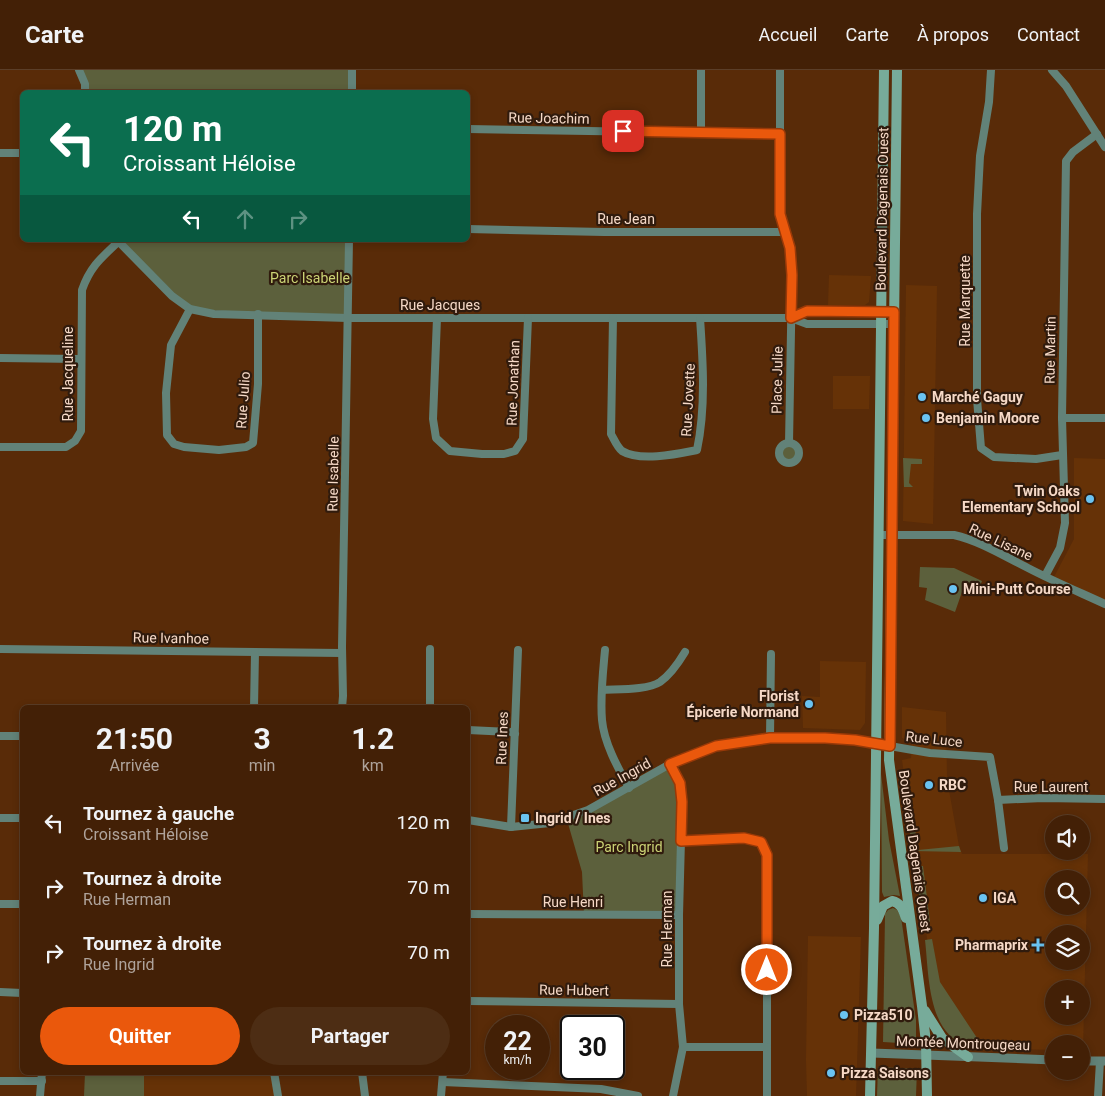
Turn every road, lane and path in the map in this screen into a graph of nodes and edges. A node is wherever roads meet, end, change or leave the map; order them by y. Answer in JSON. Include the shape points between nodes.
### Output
{"nodes":[{"id":1,"x":78,"y":70,"type":"edge"},
{"id":2,"x":352,"y":70,"type":"edge"},
{"id":3,"x":701,"y":70,"type":"edge"},
{"id":4,"x":780,"y":70,"type":"edge"},
{"id":5,"x":884,"y":70,"type":"edge"},
{"id":6,"x":897,"y":70,"type":"edge"},
{"id":7,"x":991,"y":70,"type":"edge"},
{"id":8,"x":1052,"y":70,"type":"edge"},
{"id":9,"x":85,"y":90,"type":"edge"},
{"id":10,"x":352,"y":90,"type":"edge"},
{"id":11,"x":470,"y":129,"type":"edge"},
{"id":12,"x":701,"y":132,"type":"junction"},
{"id":13,"x":780,"y":134,"type":"junction"},
{"id":14,"x":1097,"y":134,"type":"junction"},
{"id":15,"x":1105,"y":147,"type":"edge"},
{"id":16,"x":0,"y":153,"type":"edge"},
{"id":17,"x":20,"y":153,"type":"edge"},
{"id":18,"x":470,"y":229,"type":"edge"},
{"id":19,"x":785,"y":232,"type":"junction"},
{"id":20,"x":117,"y":242,"type":"edge"},
{"id":21,"x":119,"y":242,"type":"edge"},
{"id":22,"x":349,"y":242,"type":"edge"},
{"id":23,"x":190,"y":309,"type":"junction"},
{"id":24,"x":882,"y":312,"type":"junction"},
{"id":25,"x":894,"y":312,"type":"junction"},
{"id":26,"x":258,"y":314,"type":"junction"},
{"id":27,"x":348,"y":318,"type":"junction"},
{"id":28,"x":437,"y":318,"type":"junction"},
{"id":29,"x":528,"y":318,"type":"junction"},
{"id":30,"x":613,"y":318,"type":"junction"},
{"id":31,"x":700,"y":318,"type":"junction"},
{"id":32,"x":791,"y":318,"type":"junction"},
{"id":33,"x":881,"y":324,"type":"junction"},
{"id":34,"x":894,"y":324,"type":"junction"},
{"id":35,"x":0,"y":358,"type":"edge"},
{"id":36,"x":80,"y":359,"type":"junction"},
{"id":37,"x":1062,"y":418,"type":"junction"},
{"id":38,"x":1105,"y":418,"type":"edge"},
{"id":39,"x":788,"y":443,"type":"dead end"},
{"id":40,"x":0,"y":447,"type":"edge"},
{"id":41,"x":1062,"y":455,"type":"junction"},
{"id":42,"x":879,"y":535,"type":"junction"},
{"id":43,"x":892,"y":535,"type":"junction"},
{"id":44,"x":1045,"y":576,"type":"junction"},
{"id":45,"x":1105,"y":604,"type":"edge"},
{"id":46,"x":0,"y":649,"type":"edge"},
{"id":47,"x":430,"y":649,"type":"dead end"},
{"id":48,"x":518,"y":650,"type":"dead end"},
{"id":49,"x":605,"y":650,"type":"dead end"},
{"id":50,"x":255,"y":652,"type":"junction"},
{"id":51,"x":685,"y":652,"type":"dead end"},
{"id":52,"x":342,"y":653,"type":"junction"},
{"id":53,"x":771,"y":654,"type":"dead end"},
{"id":54,"x":602,"y":690,"type":"junction"},
{"id":55,"x":254,"y":705,"type":"edge"},
{"id":56,"x":342,"y":705,"type":"edge"},
{"id":57,"x":430,"y":705,"type":"edge"},
{"id":58,"x":470,"y":730,"type":"edge"},
{"id":59,"x":514,"y":734,"type":"junction"},
{"id":60,"x":0,"y":736,"type":"edge"},
{"id":61,"x":20,"y":736,"type":"edge"},
{"id":62,"x":770,"y":738,"type":"junction"},
{"id":63,"x":876,"y":744,"type":"junction"},
{"id":64,"x":890,"y":746,"type":"junction"},
{"id":65,"x":670,"y":764,"type":"junction"},
{"id":66,"x":629,"y":788,"type":"junction"},
{"id":67,"x":1105,"y":799,"type":"edge"},
{"id":68,"x":998,"y":800,"type":"junction"},
{"id":69,"x":0,"y":818,"type":"edge"},
{"id":70,"x":20,"y":818,"type":"edge"},
{"id":71,"x":470,"y":820,"type":"edge"},
{"id":72,"x":511,"y":827,"type":"junction"},
{"id":73,"x":681,"y":841,"type":"junction"},
{"id":74,"x":1004,"y":848,"type":"dead end"},
{"id":75,"x":0,"y":904,"type":"edge"},
{"id":76,"x":20,"y":904,"type":"edge"},
{"id":77,"x":470,"y":914,"type":"edge"},
{"id":78,"x":679,"y":915,"type":"junction"},
{"id":79,"x":874,"y":928,"type":"junction"},
{"id":80,"x":913,"y":935,"type":"junction"},
{"id":81,"x":0,"y":992,"type":"edge"},
{"id":82,"x":20,"y":993,"type":"edge"},
{"id":83,"x":470,"y":1001,"type":"edge"},
{"id":84,"x":679,"y":1004,"type":"junction"},
{"id":85,"x":922,"y":1006,"type":"junction"},
{"id":86,"x":682,"y":1046,"type":"junction"},
{"id":87,"x":767,"y":1047,"type":"junction"},
{"id":88,"x":872,"y":1053,"type":"junction"},
{"id":89,"x":926,"y":1056,"type":"junction"},
{"id":90,"x":968,"y":1058,"type":"junction"},
{"id":91,"x":1045,"y":1060,"type":"edge"},
{"id":92,"x":1102,"y":1061,"type":"edge"},
{"id":93,"x":42,"y":1075,"type":"edge"},
{"id":94,"x":274,"y":1075,"type":"edge"},
{"id":95,"x":362,"y":1075,"type":"edge"},
{"id":96,"x":443,"y":1075,"type":"edge"},
{"id":97,"x":0,"y":1081,"type":"edge"},
{"id":98,"x":42,"y":1081,"type":"junction"},
{"id":99,"x":443,"y":1082,"type":"junction"},
{"id":100,"x":40,"y":1096,"type":"edge"},
{"id":101,"x":278,"y":1096,"type":"edge"},
{"id":102,"x":366,"y":1096,"type":"edge"},
{"id":103,"x":441,"y":1096,"type":"edge"},
{"id":104,"x":638,"y":1096,"type":"edge"},
{"id":105,"x":673,"y":1096,"type":"edge"},
{"id":106,"x":767,"y":1096,"type":"edge"},
{"id":107,"x":870,"y":1096,"type":"edge"},
{"id":108,"x":927,"y":1096,"type":"edge"},
{"id":109,"x":1098,"y":1096,"type":"edge"}],
"edges":[{"from":1,"to":9,"type":"street"},
{"from":2,"to":10,"type":"street"},
{"from":3,"to":12,"type":"street"},
{"from":4,"to":13,"type":"street","name":"Place Julie"},
{"from":5,"to":24,"type":"main road","name":"Boulevard Dagenais Ouest"},
{"from":6,"to":25,"type":"main road","name":"Boulevard Dagenais Ouest"},
{"from":7,"to":41,"type":"street","name":"Rue Marquette","via":[[980,156],[977,214],[977,399],[981,448],[994,457],[1036,459]]},
{"from":8,"to":14,"type":"street"},
{"from":11,"to":12,"type":"street","name":"Rue Joachim"},
{"from":12,"to":13,"type":"street","name":"Rue Joachim"},
{"from":13,"to":19,"type":"street","name":"Place Julie","via":[[780,214]]},
{"from":14,"to":15,"type":"street"},
{"from":14,"to":37,"type":"street","name":"Rue Martin","via":[[1072,152],[1066,161]]},
{"from":16,"to":17,"type":"street"},
{"from":18,"to":19,"type":"street","name":"Rue Jean"},
{"from":19,"to":32,"type":"street","name":"Place Julie","via":[[792,275]]},
{"from":20,"to":36,"type":"street","name":"Rue Jacqueline","via":[[93,266],[82,290]]},
{"from":21,"to":23,"type":"street","name":"Rue Jacques","via":[[172,296]]},
{"from":22,"to":27,"type":"street","name":"Rue Isabelle"},
{"from":23,"to":26,"type":"street","name":"Rue Jacques","via":[[214,314]]},
{"from":23,"to":26,"type":"street","name":"Rue Julio","via":[[171,345],[167,435],[174,444],[220,450],[253,443],[258,384]]},
{"from":24,"to":25,"type":"street","name":"Rue Jacques"},
{"from":24,"to":32,"type":"street","name":"Rue Jacques","via":[[807,311]]},
{"from":24,"to":33,"type":"main road","name":"Boulevard Dagenais Ouest"},
{"from":25,"to":34,"type":"main road","name":"Boulevard Dagenais Ouest"},
{"from":26,"to":27,"type":"street","name":"Rue Jacques"},
{"from":27,"to":28,"type":"street","name":"Rue Jacques"},
{"from":27,"to":52,"type":"street","name":"Rue Isabelle"},
{"from":28,"to":29,"type":"street","name":"Rue Jacques"},
{"from":28,"to":29,"type":"street","name":"Rue Jonathan","via":[[433,419],[436,438],[450,451],[482,454],[504,454],[515,450],[523,439]]},
{"from":29,"to":30,"type":"street","name":"Rue Jacques"},
{"from":30,"to":31,"type":"street","name":"Rue Jacques"},
{"from":30,"to":31,"type":"street","name":"Rue Jovette","via":[[611,434],[620,450],[649,456],[697,450],[702,426],[704,363]]},
{"from":31,"to":32,"type":"street","name":"Rue Jacques"},
{"from":32,"to":33,"type":"street","name":"Rue Jacques","via":[[807,324]]},
{"from":32,"to":39,"type":"street","name":"Place Julie"},
{"from":33,"to":34,"type":"street","name":"Rue Jacques"},
{"from":33,"to":42,"type":"main road","name":"Boulevard Dagenais Ouest"},
{"from":34,"to":43,"type":"main road","name":"Boulevard Dagenais Ouest"},
{"from":35,"to":36,"type":"street"},
{"from":36,"to":40,"type":"street","name":"Rue Jacqueline","via":[[80,431],[75,441],[66,447]]},
{"from":37,"to":38,"type":"street"},
{"from":37,"to":41,"type":"street","name":"Rue Martin"},
{"from":41,"to":44,"type":"street","name":"Rue Martin","via":[[1065,523],[1060,548]]},
{"from":42,"to":43,"type":"street","name":"Rue Lisane"},
{"from":42,"to":63,"type":"main road","name":"Boulevard Dagenais Ouest"},
{"from":43,"to":44,"type":"street","name":"Rue Lisane","via":[[963,537]]},
{"from":43,"to":64,"type":"main road","name":"Boulevard Dagenais Ouest"},
{"from":44,"to":45,"type":"street","name":"Rue Lisane"},
{"from":46,"to":50,"type":"street","name":"Rue Ivanhoe"},
{"from":47,"to":57,"type":"street"},
{"from":48,"to":59,"type":"street","name":"Rue Ines"},
{"from":49,"to":54,"type":"street"},
{"from":50,"to":52,"type":"street","name":"Rue Ivanhoe"},
{"from":50,"to":55,"type":"street"},
{"from":51,"to":54,"type":"street","via":[[660,682],[645,687]]},
{"from":52,"to":56,"type":"street","name":"Rue Isabelle"},
{"from":53,"to":62,"type":"street"},
{"from":54,"to":66,"type":"street","via":[[602,720]]},
{"from":58,"to":59,"type":"street"},
{"from":59,"to":72,"type":"street","name":"Rue Ines"},
{"from":60,"to":61,"type":"street"},
{"from":62,"to":63,"type":"street","name":"Rue Ingrid","via":[[825,738]]},
{"from":62,"to":65,"type":"street","name":"Rue Ingrid","via":[[716,746]]},
{"from":63,"to":64,"type":"street","name":"Rue Luce"},
{"from":63,"to":79,"type":"main road","name":"Boulevard Dagenais Ouest"},
{"from":64,"to":68,"type":"street","name":"Rue Luce","via":[[990,758]]},
{"from":64,"to":80,"type":"main road","name":"Boulevard Dagenais Ouest","via":[[891,783]]},
{"from":65,"to":66,"type":"street","name":"Rue Ingrid"},
{"from":65,"to":73,"type":"street","name":"Rue Herman","via":[[680,783]]},
{"from":66,"to":72,"type":"street","name":"Rue Ingrid","via":[[588,810],[550,823]]},
{"from":67,"to":68,"type":"street","name":"Rue Laurent"},
{"from":68,"to":74,"type":"street"},
{"from":69,"to":70,"type":"street"},
{"from":71,"to":72,"type":"street","name":"Rue Ingrid"},
{"from":73,"to":78,"type":"street","name":"Rue Herman"},
{"from":73,"to":87,"type":"street","via":[[744,838],[761,842],[767,855]]},
{"from":75,"to":76,"type":"street"},
{"from":77,"to":78,"type":"street","name":"Rue Henri"},
{"from":78,"to":84,"type":"street","name":"Rue Herman"},
{"from":79,"to":80,"type":"main road","via":[[883,906],[892,901],[901,907]]},
{"from":79,"to":88,"type":"main road","name":"Boulevard Dagenais Ouest"},
{"from":80,"to":85,"type":"main road","name":"Boulevard Dagenais Ouest"},
{"from":81,"to":82,"type":"street"},
{"from":83,"to":84,"type":"street","name":"Rue Hubert"},
{"from":84,"to":86,"type":"street","name":"Rue Herman"},
{"from":85,"to":89,"type":"main road","name":"Boulevard Dagenais Ouest"},
{"from":85,"to":90,"type":"main road","via":[[942,1038]]},
{"from":86,"to":87,"type":"street"},
{"from":86,"to":105,"type":"street","name":"Rue Herman"},
{"from":87,"to":106,"type":"street"},
{"from":88,"to":89,"type":"street","name":"Montée Montrougeau"},
{"from":88,"to":107,"type":"main road","name":"Boulevard Dagenais Ouest"},
{"from":89,"to":90,"type":"street","name":"Montée Montrougeau"},
{"from":89,"to":108,"type":"main road","name":"Boulevard Dagenais Ouest"},
{"from":90,"to":91,"type":"street","name":"Montée Montrougeau"},
{"from":92,"to":109,"type":"street"},
{"from":93,"to":98,"type":"street"},
{"from":94,"to":101,"type":"street"},
{"from":95,"to":102,"type":"street"},
{"from":96,"to":99,"type":"street"},
{"from":97,"to":98,"type":"street"},
{"from":98,"to":100,"type":"street"},
{"from":99,"to":103,"type":"street"},
{"from":99,"to":104,"type":"street","via":[[601,1089]]}]}
